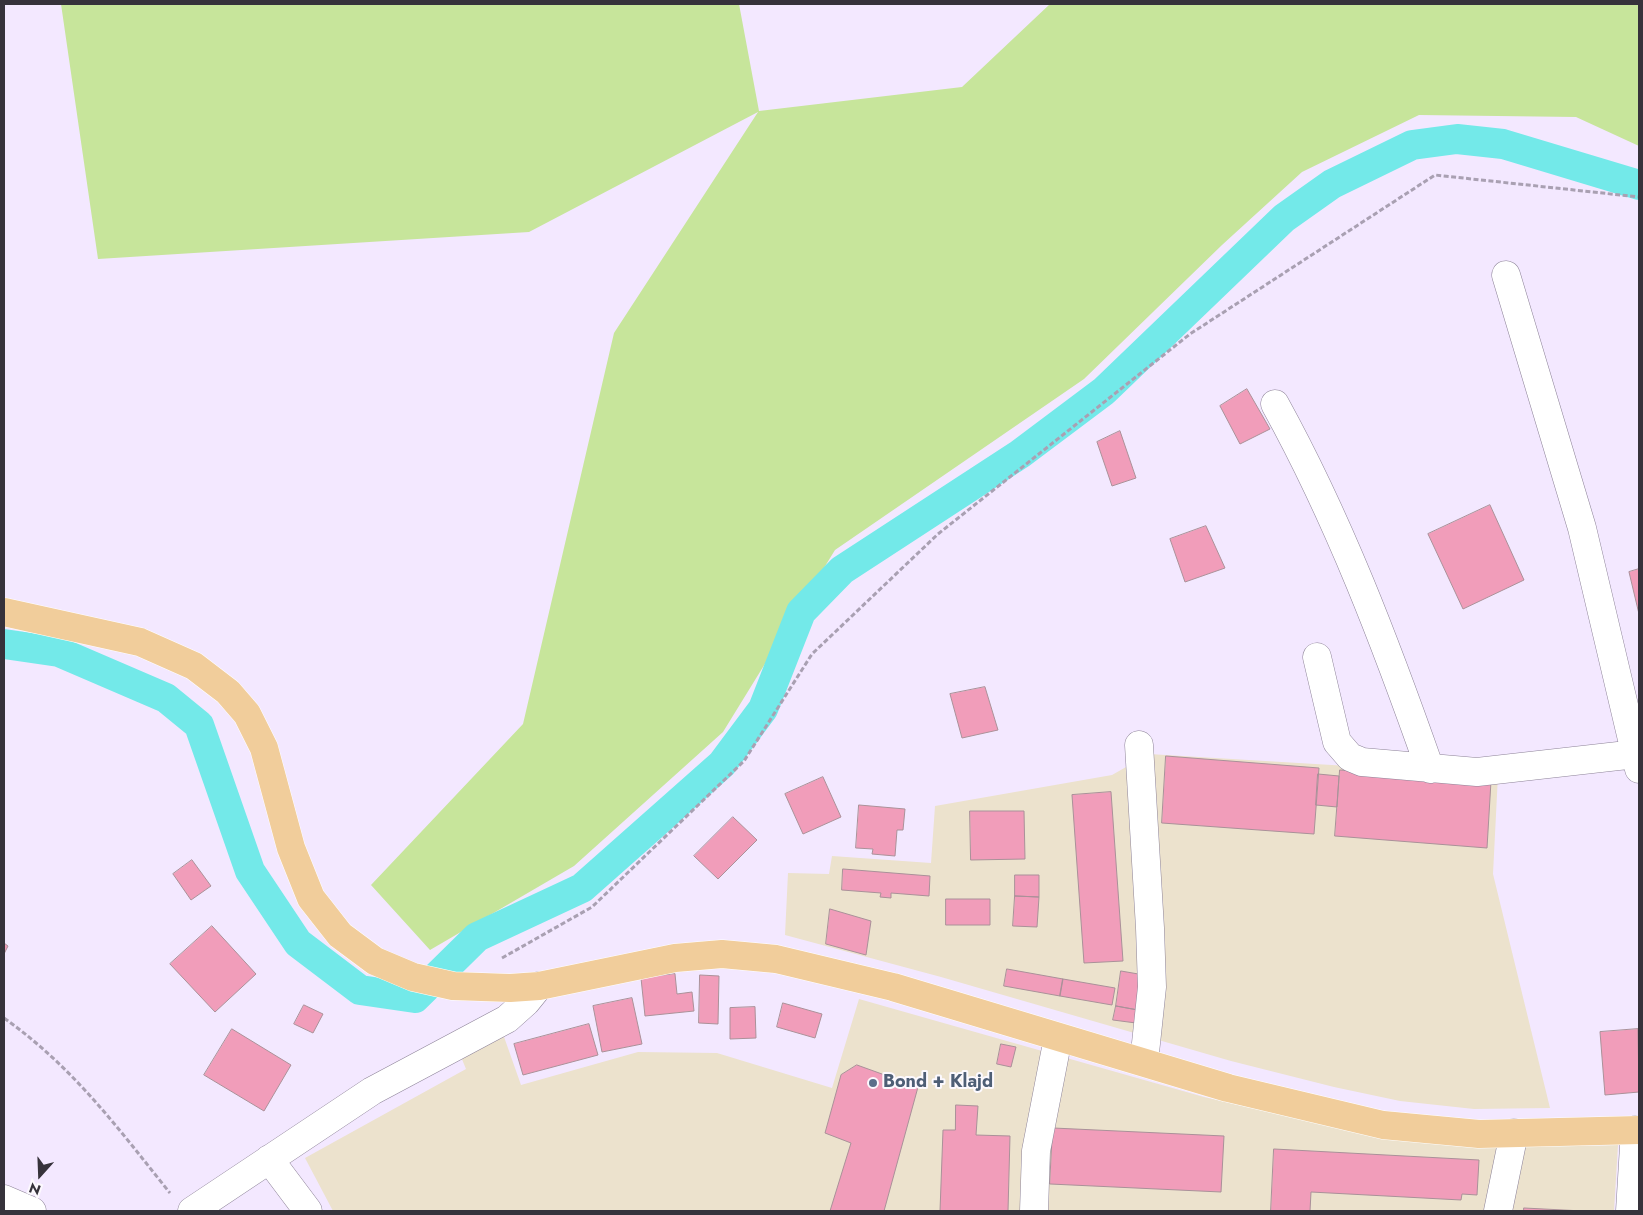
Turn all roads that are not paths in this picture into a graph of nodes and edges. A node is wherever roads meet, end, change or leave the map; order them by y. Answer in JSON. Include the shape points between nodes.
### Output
{"nodes":[{"id":1,"x":1506,"y":275,"type":"dead end"},
{"id":2,"x":1275,"y":404,"type":"dead end"},
{"id":3,"x":4,"y":612,"type":"edge"},
{"id":4,"x":1317,"y":657,"type":"dead end"},
{"id":5,"x":1139,"y":745,"type":"dead end"},
{"id":6,"x":1638,"y":761,"type":"edge"},
{"id":7,"x":1430,"y":769,"type":"junction"},
{"id":8,"x":539,"y":986,"type":"junction"},
{"id":9,"x":1058,"y":1038,"type":"junction"},
{"id":10,"x":1144,"y":1062,"type":"junction"},
{"id":11,"x":1637,"y":1130,"type":"edge"},
{"id":12,"x":1514,"y":1133,"type":"junction"},
{"id":13,"x":269,"y":1159,"type":"junction"},
{"id":14,"x":4,"y":1200,"type":"edge"},
{"id":15,"x":182,"y":1204,"type":"edge"},
{"id":16,"x":32,"y":1211,"type":"edge"},
{"id":17,"x":308,"y":1211,"type":"edge"},
{"id":18,"x":1034,"y":1211,"type":"edge"},
{"id":19,"x":1498,"y":1211,"type":"edge"},
{"id":20,"x":1630,"y":1211,"type":"edge"}],
"edges":[{"from":1,"to":6,"type":"street","via":[[1582,528]]},
{"from":2,"to":7,"type":"street","via":[[1308,465],[1352,563]]},
{"from":3,"to":8,"type":"main road","via":[[140,642],[194,666],[228,692],[247,714],[264,748],[291,848],[311,898],[340,935],[375,961],[414,977],[453,986]]},
{"from":4,"to":7,"type":"street","via":[[1337,742],[1342,750],[1362,762]]},
{"from":5,"to":10,"type":"street","via":[[1152,987]]},
{"from":6,"to":7,"type":"street","via":[[1477,772]]},
{"from":8,"to":9,"type":"main road","via":[[674,958],[722,954],[776,959],[892,987]]},
{"from":8,"to":13,"type":"street","via":[[507,1019],[372,1091]]},
{"from":9,"to":10,"type":"main road"},
{"from":9,"to":18,"type":"street","via":[[1036,1150]]},
{"from":10,"to":12,"type":"main road","via":[[1228,1088],[1383,1125],[1479,1134]]},
{"from":11,"to":12,"type":"main road"},
{"from":11,"to":20,"type":"street"},
{"from":12,"to":19,"type":"street"},
{"from":13,"to":15,"type":"street"},
{"from":13,"to":17,"type":"street"},
{"from":14,"to":16,"type":"street"}]}
